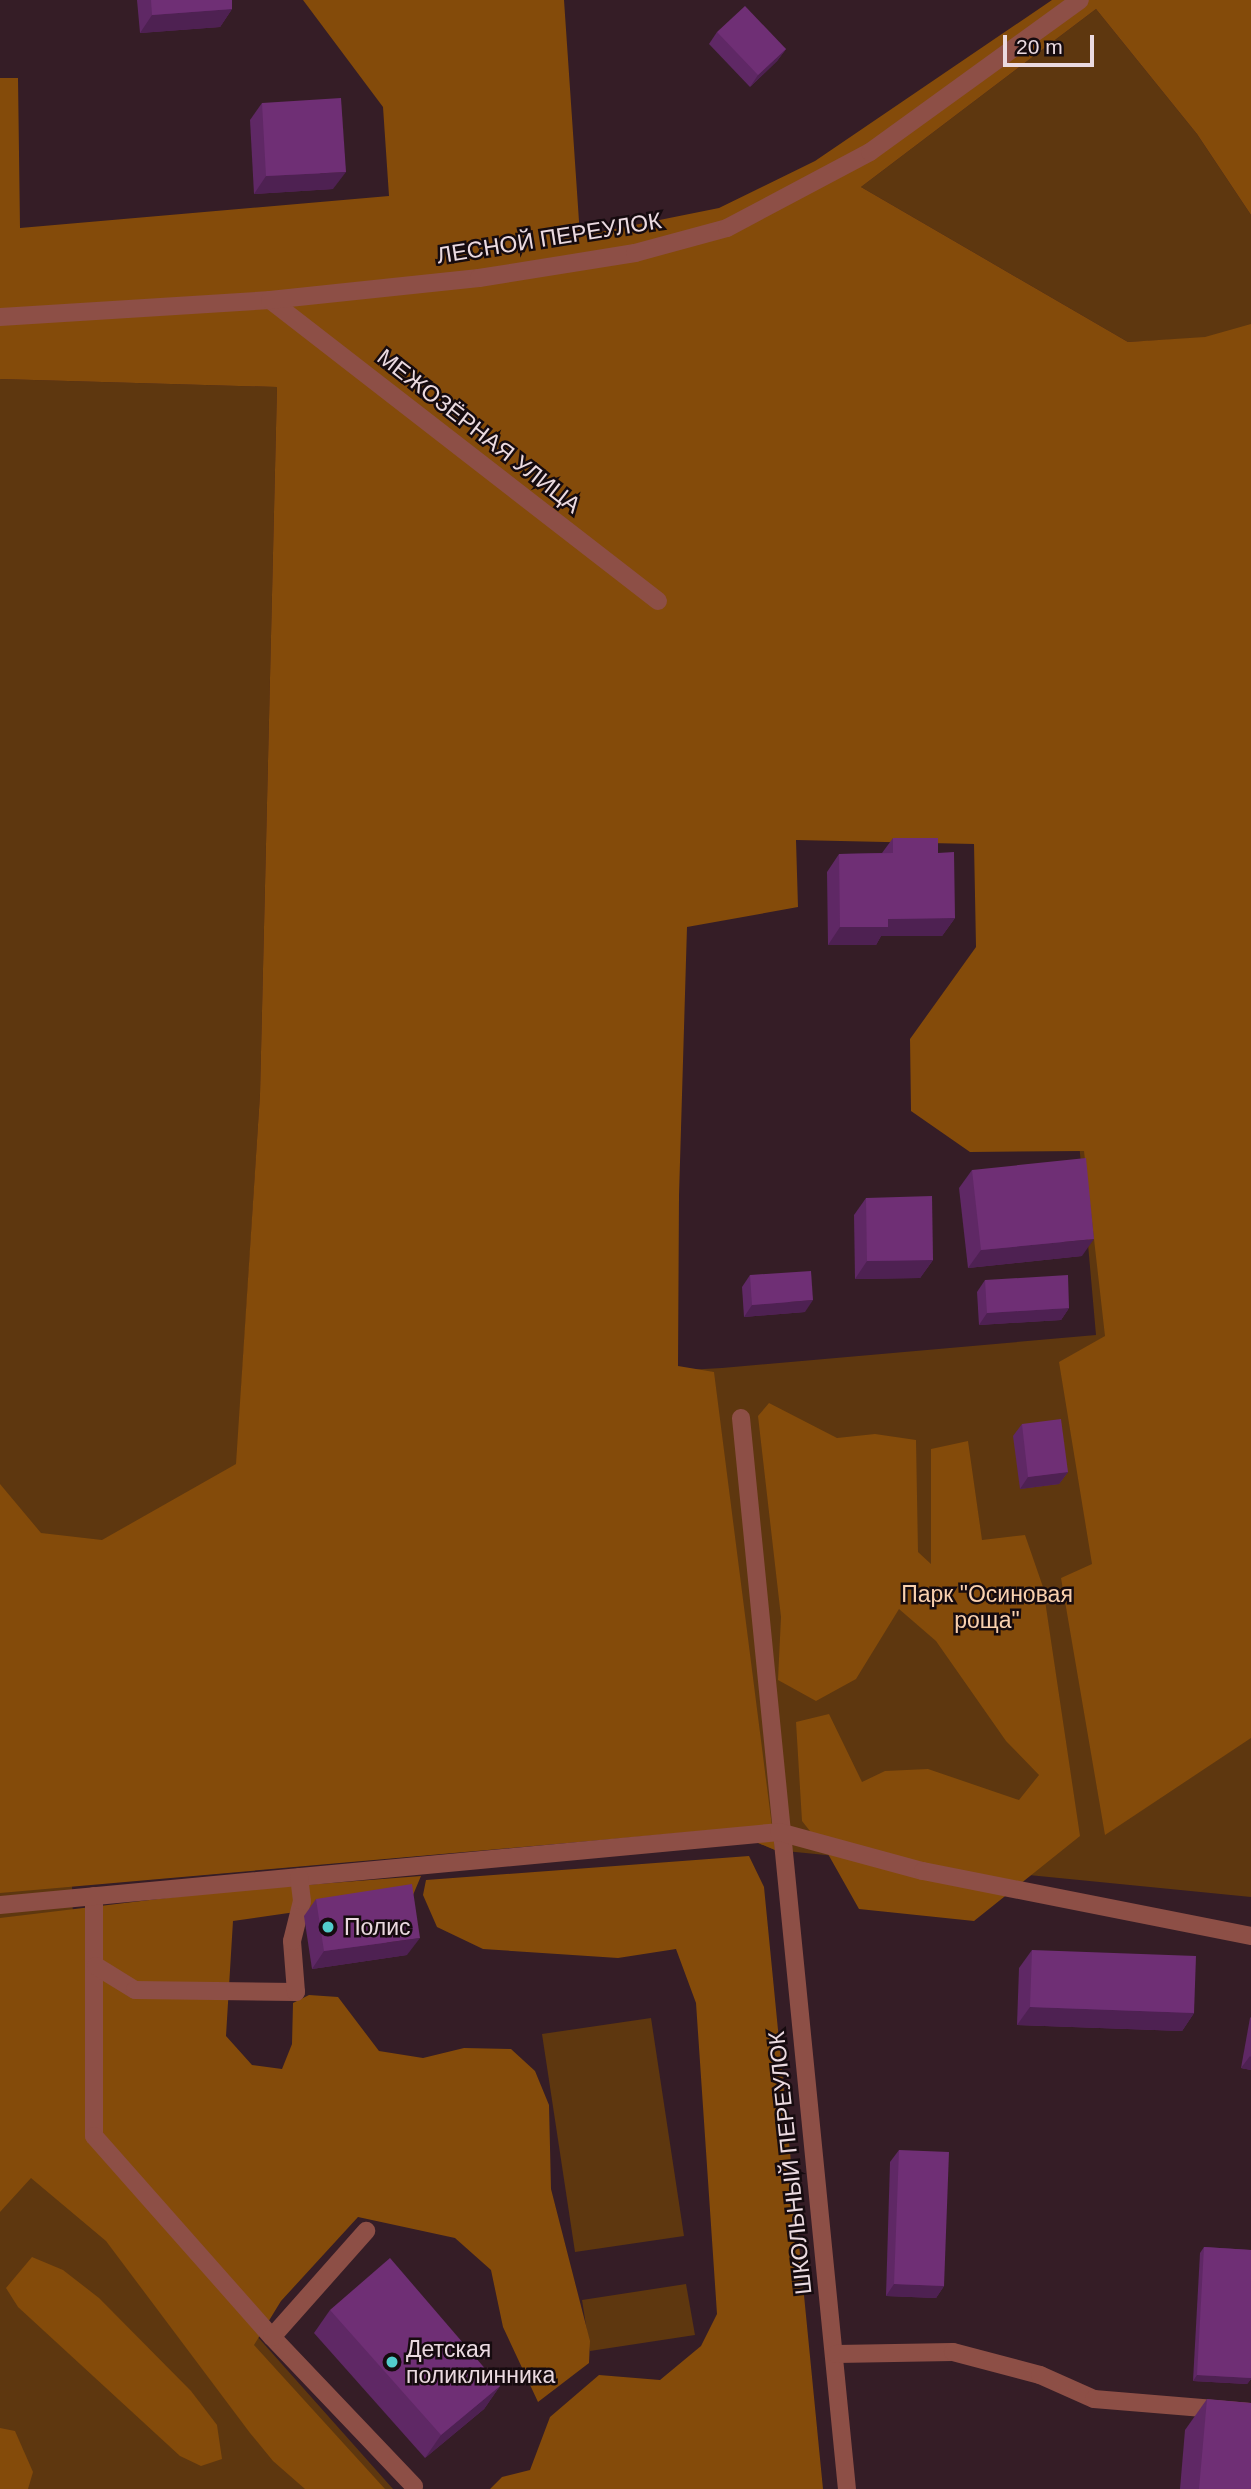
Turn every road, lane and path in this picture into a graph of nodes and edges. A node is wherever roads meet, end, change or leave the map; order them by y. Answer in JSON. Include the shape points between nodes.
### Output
{"nodes":[{"id":1,"x":1080,"y":0,"type":"edge"},
{"id":2,"x":270,"y":300,"type":"junction"},
{"id":3,"x":0,"y":317,"type":"edge"},
{"id":4,"x":658,"y":601,"type":"dead end"},
{"id":5,"x":741,"y":1418,"type":"dead end"},
{"id":6,"x":779,"y":1832,"type":"junction"},
{"id":7,"x":299,"y":1877,"type":"junction"},
{"id":8,"x":94,"y":1896,"type":"junction"},
{"id":9,"x":0,"y":1905,"type":"edge"},
{"id":10,"x":1251,"y":1936,"type":"edge"},
{"id":11,"x":96,"y":1966,"type":"junction"},
{"id":12,"x":366,"y":2231,"type":"dead end"},
{"id":13,"x":272,"y":2337,"type":"junction"},
{"id":14,"x":836,"y":2354,"type":"junction"},
{"id":15,"x":1251,"y":2412,"type":"edge"},
{"id":16,"x":414,"y":2487,"type":"dead end"},
{"id":17,"x":847,"y":2489,"type":"edge"}],
"edges":[{"from":1,"to":2,"type":"street","name":"ЛЕСНОЙ ПЕРЕУЛОК","via":[[870,152],[727,228],[635,253],[479,278]]},
{"from":2,"to":3,"type":"street","name":"ЛЕСНОЙ ПЕРЕУЛОК"},
{"from":2,"to":4,"type":"street","name":"МЕЖОЗЁРНАЯ УЛИЦА"},
{"from":5,"to":6,"type":"street","name":"ШКОЛЬНЫЙ ПЕРЕУЛОК"},
{"from":6,"to":7,"type":"street"},
{"from":6,"to":10,"type":"street","via":[[923,1871]]},
{"from":6,"to":14,"type":"street","name":"ШКОЛЬНЫЙ ПЕРЕУЛОК"},
{"from":7,"to":8,"type":"street"},
{"from":7,"to":11,"type":"street","via":[[302,1901],[292,1941],[296,1992],[135,1990]]},
{"from":8,"to":9,"type":"street"},
{"from":8,"to":11,"type":"street"},
{"from":11,"to":13,"type":"street","via":[[94,2136]]},
{"from":12,"to":13,"type":"street"},
{"from":13,"to":16,"type":"street"},
{"from":14,"to":15,"type":"street","via":[[953,2352],[1040,2375],[1094,2399]]},
{"from":14,"to":17,"type":"street","name":"ШКОЛЬНЫЙ ПЕРЕУЛОК"}]}
